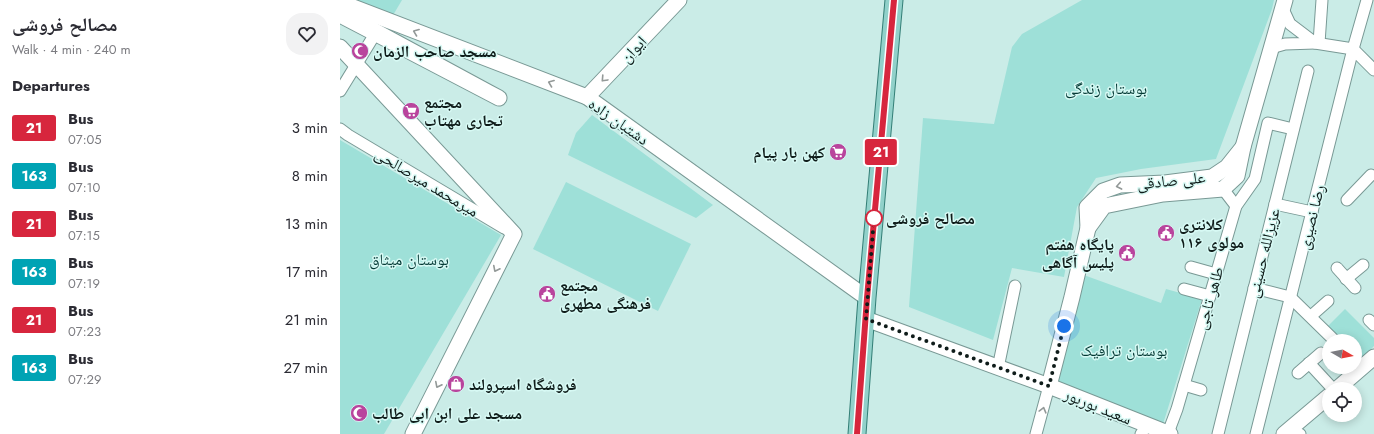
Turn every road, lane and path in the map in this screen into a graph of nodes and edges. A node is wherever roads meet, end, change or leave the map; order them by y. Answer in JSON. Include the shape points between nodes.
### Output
{"nodes":[{"id":1,"x":679,"y":0,"type":"edge"},
{"id":2,"x":894,"y":0,"type":"edge"},
{"id":3,"x":1322,"y":0,"type":"edge"},
{"id":4,"x":1367,"y":0,"type":"edge"},
{"id":5,"x":340,"y":2,"type":"edge"},
{"id":6,"x":1284,"y":4,"type":"edge"},
{"id":7,"x":340,"y":14,"type":"edge"},
{"id":8,"x":375,"y":34,"type":"junction"},
{"id":9,"x":1317,"y":43,"type":"junction"},
{"id":10,"x":340,"y":47,"type":"edge"},
{"id":11,"x":1271,"y":48,"type":"junction"},
{"id":12,"x":1353,"y":49,"type":"junction"},
{"id":13,"x":1374,"y":70,"type":"edge"},
{"id":14,"x":1308,"y":71,"type":"dead end"},
{"id":15,"x":340,"y":91,"type":"edge"},
{"id":16,"x":587,"y":97,"type":"junction"},
{"id":17,"x":340,"y":129,"type":"edge"},
{"id":18,"x":1294,"y":130,"type":"junction"},
{"id":19,"x":1243,"y":147,"type":"junction"},
{"id":20,"x":1373,"y":175,"type":"edge"},
{"id":21,"x":1223,"y":189,"type":"junction"},
{"id":22,"x":1347,"y":200,"type":"dead end"},
{"id":23,"x":1275,"y":204,"type":"junction"},
{"id":24,"x":1236,"y":206,"type":"junction"},
{"id":25,"x":1312,"y":212,"type":"junction"},
{"id":26,"x":1088,"y":228,"type":"junction"},
{"id":27,"x":514,"y":234,"type":"junction"},
{"id":28,"x":1363,"y":265,"type":"dead end"},
{"id":29,"x":1191,"y":267,"type":"dead end"},
{"id":30,"x":1337,"y":268,"type":"dead end"},
{"id":31,"x":1216,"y":274,"type":"junction"},
{"id":32,"x":1346,"y":279,"type":"junction"},
{"id":33,"x":1015,"y":286,"type":"dead end"},
{"id":34,"x":1254,"y":288,"type":"junction"},
{"id":35,"x":1355,"y":288,"type":"dead end"},
{"id":36,"x":1184,"y":289,"type":"dead end"},
{"id":37,"x":1210,"y":296,"type":"junction"},
{"id":38,"x":1290,"y":297,"type":"junction"},
{"id":39,"x":867,"y":298,"type":"junction"},
{"id":40,"x":1328,"y":301,"type":"dead end"},
{"id":41,"x":1310,"y":316,"type":"junction"},
{"id":42,"x":866,"y":319,"type":"junction"},
{"id":43,"x":1328,"y":334,"type":"edge"},
{"id":44,"x":1321,"y":353,"type":"dead end"},
{"id":45,"x":1374,"y":357,"type":"edge"},
{"id":46,"x":1362,"y":362,"type":"edge"},
{"id":47,"x":1309,"y":363,"type":"junction"},
{"id":48,"x":998,"y":368,"type":"junction"},
{"id":49,"x":1298,"y":373,"type":"dead end"},
{"id":50,"x":1349,"y":374,"type":"edge"},
{"id":51,"x":1327,"y":382,"type":"edge"},
{"id":52,"x":1342,"y":382,"type":"edge"},
{"id":53,"x":1049,"y":386,"type":"junction"},
{"id":54,"x":1184,"y":386,"type":"junction"},
{"id":55,"x":1201,"y":390,"type":"dead end"},
{"id":56,"x":1322,"y":403,"type":"edge"},
{"id":57,"x":1144,"y":429,"type":"edge"},
{"id":58,"x":1291,"y":433,"type":"edge"},
{"id":59,"x":413,"y":434,"type":"edge"},
{"id":60,"x":857,"y":434,"type":"edge"},
{"id":61,"x":1036,"y":434,"type":"edge"},
{"id":62,"x":1169,"y":434,"type":"edge"},
{"id":63,"x":1218,"y":434,"type":"edge"},
{"id":64,"x":1256,"y":434,"type":"edge"}],
"edges":[{"from":1,"to":16,"type":"street","name":"ایوان","one_way":true},
{"from":2,"to":39,"type":"main road"},
{"from":3,"to":9,"type":"street"},
{"from":4,"to":12,"type":"street","name":"رضا نصیری"},
{"from":16,"to":5,"type":"street","name":"دشتبان زاده","one_way":true},
{"from":6,"to":9,"type":"street","via":[[1290,24]]},
{"from":6,"to":11,"type":"street"},
{"from":7,"to":8,"type":"street"},
{"from":7,"to":8,"type":"street","via":[[499,98]]},
{"from":8,"to":15,"type":"street"},
{"from":9,"to":11,"type":"street","via":[[1285,44]]},
{"from":9,"to":12,"type":"street"},
{"from":10,"to":27,"type":"street"},
{"from":11,"to":19,"type":"street"},
{"from":12,"to":13,"type":"street"},
{"from":12,"to":25,"type":"street","name":"رضا نصیری"},
{"from":14,"to":18,"type":"street","name":"عزیزالله حسینی"},
{"from":16,"to":39,"type":"street","name":"دشتبان زاده"},
{"from":17,"to":27,"type":"street","name":"میرمحمد میرصالحی"},
{"from":18,"to":23,"type":"street","name":"عزیزالله حسینی"},
{"from":18,"to":24,"type":"street","name":"طاهر تاجی","via":[[1268,123],[1255,178]]},
{"from":19,"to":21,"type":"street","name":"علی صادقی","via":[[1237,176]]},
{"from":19,"to":26,"type":"street","name":"علی صادقی","one_way":true,"via":[[1227,167],[1212,177],[1166,184],[1120,185],[1103,191],[1087,207]]},
{"from":20,"to":22,"type":"street"},
{"from":21,"to":24,"type":"street"},
{"from":21,"to":26,"type":"street","name":"علی صادقی","via":[[1163,194],[1104,206]]},
{"from":23,"to":25,"type":"street"},
{"from":23,"to":34,"type":"street","name":"عزیزالله حسینی"},
{"from":24,"to":31,"type":"street","name":"طاهر تاجی"},
{"from":25,"to":38,"type":"street","name":"رضا نصیری"},
{"from":26,"to":53,"type":"street","name":"علی صادقی"},
{"from":27,"to":59,"type":"street","one_way":true},
{"from":28,"to":32,"type":"street"},
{"from":29,"to":31,"type":"street"},
{"from":30,"to":32,"type":"street"},
{"from":31,"to":37,"type":"street","name":"طاهر تاجی"},
{"from":32,"to":35,"type":"street"},
{"from":33,"to":48,"type":"street"},
{"from":34,"to":38,"type":"street"},
{"from":34,"to":63,"type":"street","name":"عزیزالله حسینی"},
{"from":36,"to":37,"type":"street"},
{"from":37,"to":54,"type":"street","name":"طاهر تاجی"},
{"from":38,"to":41,"type":"street"},
{"from":38,"to":64,"type":"street","name":"رضا نصیری"},
{"from":39,"to":42,"type":"main road"},
{"from":40,"to":41,"type":"street"},
{"from":41,"to":43,"type":"street"},
{"from":42,"to":48,"type":"street","name":"سعید بوربور"},
{"from":42,"to":60,"type":"main road"},
{"from":44,"to":47,"type":"street"},
{"from":45,"to":46,"type":"street"},
{"from":47,"to":49,"type":"street"},
{"from":47,"to":51,"type":"street"},
{"from":48,"to":53,"type":"street","name":"سعید بوربور"},
{"from":50,"to":52,"type":"street"},
{"from":53,"to":57,"type":"street","name":"سعید بوربور"},
{"from":61,"to":53,"type":"street","one_way":true},
{"from":54,"to":55,"type":"street"},
{"from":54,"to":62,"type":"street","name":"طاهر تاجی"},
{"from":56,"to":58,"type":"street"},
{"from":57,"to":62,"type":"street","name":"سعید بوربور"}]}
